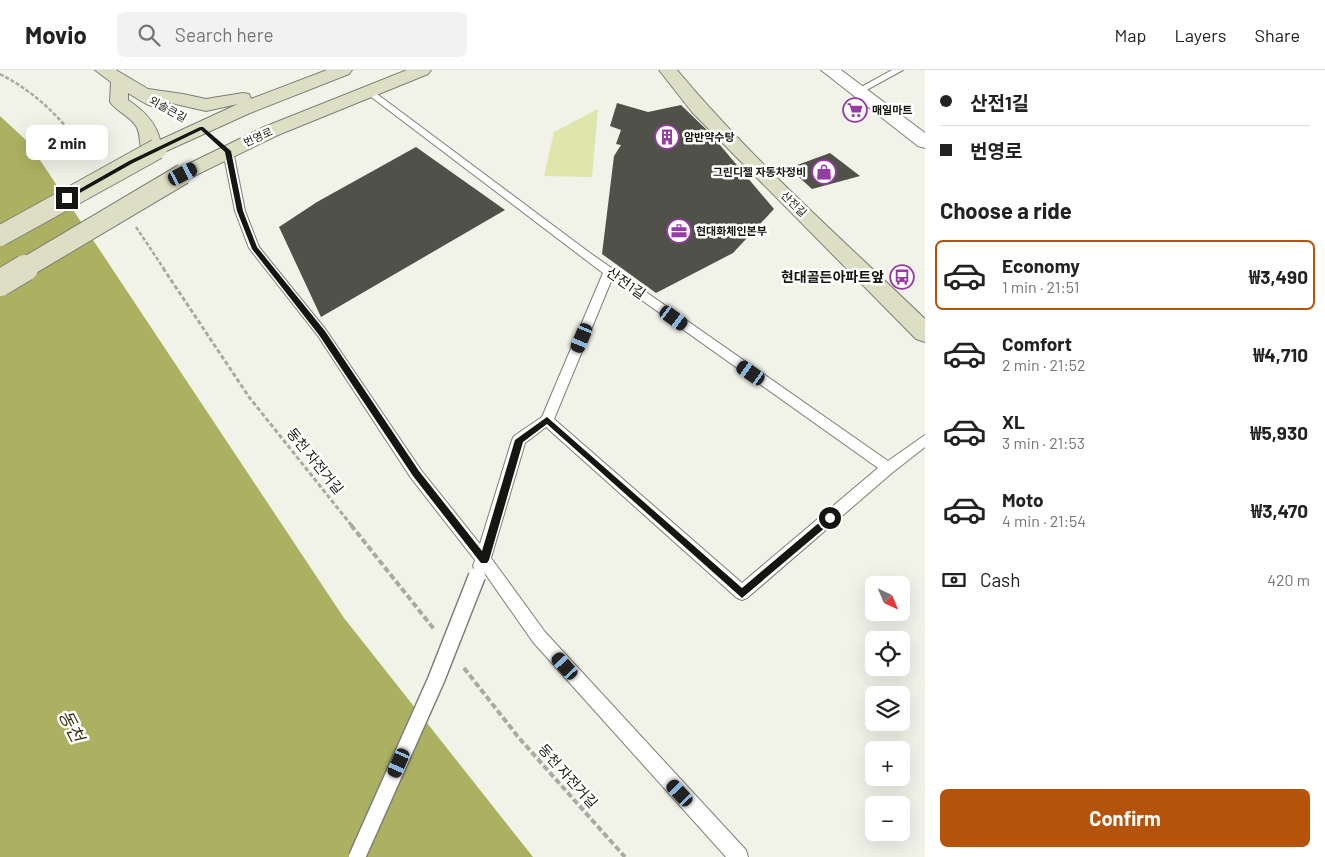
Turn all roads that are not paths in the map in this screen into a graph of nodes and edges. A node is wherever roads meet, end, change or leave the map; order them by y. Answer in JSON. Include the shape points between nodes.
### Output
{"nodes":[{"id":1,"x":104,"y":70,"type":"edge"},
{"id":2,"x":343,"y":70,"type":"edge"},
{"id":3,"x":422,"y":70,"type":"edge"},
{"id":4,"x":668,"y":70,"type":"edge"},
{"id":5,"x":830,"y":70,"type":"edge"},
{"id":6,"x":899,"y":70,"type":"edge"},
{"id":7,"x":120,"y":80,"type":"junction"},
{"id":8,"x":291,"y":90,"type":"junction"},
{"id":9,"x":369,"y":91,"type":"junction"},
{"id":10,"x":858,"y":91,"type":"junction"},
{"id":11,"x":142,"y":94,"type":"junction"},
{"id":12,"x":202,"y":128,"type":"junction"},
{"id":13,"x":925,"y":142,"type":"edge"},
{"id":14,"x":154,"y":150,"type":"junction"},
{"id":15,"x":228,"y":151,"type":"junction"},
{"id":16,"x":0,"y":236,"type":"edge"},
{"id":17,"x":609,"y":272,"type":"junction"},
{"id":18,"x":0,"y":283,"type":"edge"},
{"id":19,"x":925,"y":333,"type":"edge"},
{"id":20,"x":547,"y":420,"type":"junction"},
{"id":21,"x":925,"y":440,"type":"edge"},
{"id":22,"x":888,"y":468,"type":"junction"},
{"id":23,"x":484,"y":560,"type":"junction"},
{"id":24,"x":357,"y":857,"type":"edge"},
{"id":25,"x":739,"y":857,"type":"edge"}],
"edges":[{"from":1,"to":7,"type":"main road","name":"외솔큰길"},
{"from":2,"to":8,"type":"main road"},
{"from":3,"to":9,"type":"main road","name":"번영로"},
{"from":4,"to":19,"type":"main road","name":"산전길","via":[[699,108]]},
{"from":5,"to":10,"type":"street"},
{"from":6,"to":10,"type":"lane"},
{"from":7,"to":11,"type":"main road","name":"외솔큰길"},
{"from":7,"to":14,"type":"main road","via":[[120,102],[145,123]]},
{"from":8,"to":11,"type":"main road","via":[[206,105]]},
{"from":8,"to":12,"type":"main road"},
{"from":9,"to":15,"type":"main road","name":"번영로"},
{"from":9,"to":17,"type":"lane","name":"산전1길"},
{"from":10,"to":13,"type":"street"},
{"from":11,"to":12,"type":"main road","name":"외솔큰길"},
{"from":12,"to":14,"type":"main road"},
{"from":12,"to":15,"type":"main road","name":"외솔큰길"},
{"from":14,"to":16,"type":"main road","bridge":true},
{"from":15,"to":18,"type":"main road","name":"번영로","bridge":true,"via":[[183,174]]},
{"from":15,"to":23,"type":"lane","via":[[240,211],[254,248],[322,333],[416,474]]},
{"from":17,"to":20,"type":"lane"},
{"from":17,"to":22,"type":"lane","name":"산전1길"},
{"from":20,"to":22,"type":"lane","via":[[742,594]]},
{"from":20,"to":23,"type":"lane","via":[[519,440]]},
{"from":21,"to":22,"type":"lane"},
{"from":23,"to":24,"type":"lane","bridge":true,"via":[[436,680]]},
{"from":23,"to":25,"type":"lane","via":[[539,637]]}]}
